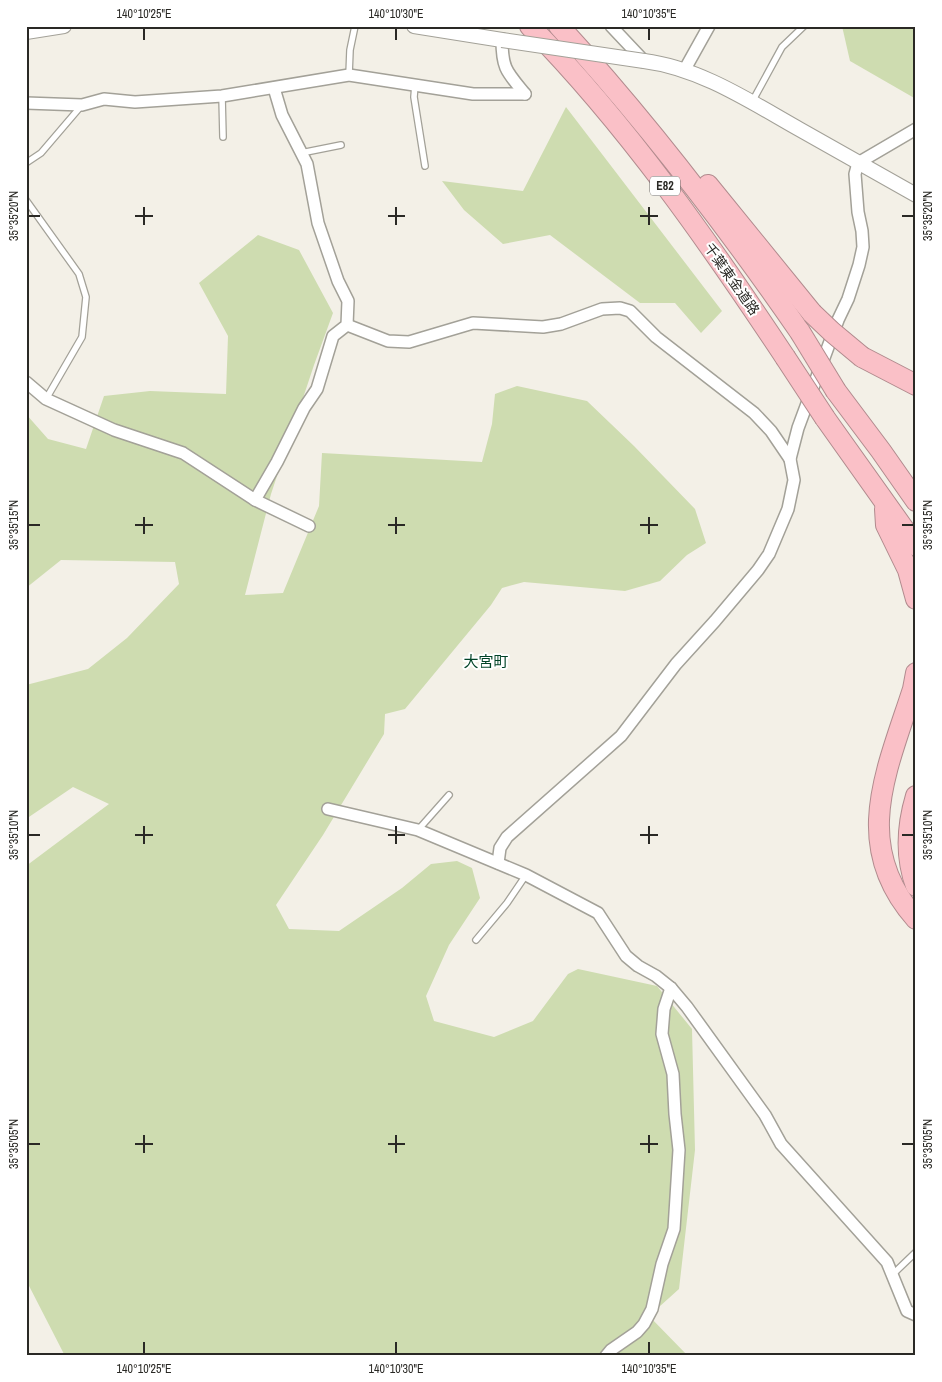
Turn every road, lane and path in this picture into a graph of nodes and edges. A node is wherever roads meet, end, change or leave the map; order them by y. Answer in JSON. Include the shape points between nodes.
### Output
{"nodes":[{"id":1,"x":64,"y":26,"type":"edge"},
{"id":2,"x":355,"y":26,"type":"edge"},
{"id":3,"x":414,"y":26,"type":"edge"},
{"id":4,"x":530,"y":26,"type":"edge"},
{"id":5,"x":560,"y":26,"type":"edge"},
{"id":6,"x":709,"y":26,"type":"edge"},
{"id":7,"x":804,"y":26,"type":"edge"},
{"id":8,"x":617,"y":29,"type":"edge"},
{"id":9,"x":26,"y":32,"type":"edge"},
{"id":10,"x":502,"y":40,"type":"junction"},
{"id":11,"x":644,"y":60,"type":"junction"},
{"id":12,"x":684,"y":70,"type":"junction"},
{"id":13,"x":349,"y":75,"type":"junction"},
{"id":14,"x":415,"y":85,"type":"junction"},
{"id":15,"x":274,"y":88,"type":"junction"},
{"id":16,"x":222,"y":96,"type":"junction"},
{"id":17,"x":752,"y":102,"type":"junction"},
{"id":18,"x":26,"y":103,"type":"edge"},
{"id":19,"x":82,"y":105,"type":"junction"},
{"id":20,"x":916,"y":129,"type":"edge"},
{"id":21,"x":223,"y":137,"type":"dead end"},
{"id":22,"x":341,"y":144,"type":"dead end"},
{"id":23,"x":301,"y":153,"type":"junction"},
{"id":24,"x":26,"y":163,"type":"edge"},
{"id":25,"x":858,"y":163,"type":"junction"},
{"id":26,"x":425,"y":166,"type":"dead end"},
{"id":27,"x":915,"y":194,"type":"edge"},
{"id":28,"x":26,"y":200,"type":"edge"},
{"id":29,"x":347,"y":325,"type":"junction"},
{"id":30,"x":26,"y":382,"type":"edge"},
{"id":31,"x":916,"y":385,"type":"edge"},
{"id":32,"x":46,"y":399,"type":"junction"},
{"id":33,"x":790,"y":459,"type":"junction"},
{"id":34,"x":256,"y":500,"type":"junction"},
{"id":35,"x":884,"y":501,"type":"junction"},
{"id":36,"x":916,"y":501,"type":"edge"},
{"id":37,"x":309,"y":526,"type":"dead end"},
{"id":38,"x":916,"y":546,"type":"edge"},
{"id":39,"x":916,"y":599,"type":"edge"},
{"id":40,"x":916,"y":673,"type":"edge"},
{"id":41,"x":449,"y":795,"type":"dead end"},
{"id":42,"x":916,"y":796,"type":"edge"},
{"id":43,"x":328,"y":809,"type":"dead end"},
{"id":44,"x":418,"y":830,"type":"junction"},
{"id":45,"x":498,"y":863,"type":"junction"},
{"id":46,"x":526,"y":875,"type":"junction"},
{"id":47,"x":916,"y":886,"type":"edge"},
{"id":48,"x":916,"y":919,"type":"edge"},
{"id":49,"x":476,"y":940,"type":"dead end"},
{"id":50,"x":671,"y":988,"type":"junction"},
{"id":51,"x":916,"y":1252,"type":"edge"},
{"id":52,"x":892,"y":1275,"type":"junction"},
{"id":53,"x":916,"y":1315,"type":"edge"},
{"id":54,"x":606,"y":1356,"type":"edge"}],
"edges":[{"from":1,"to":9,"type":"street"},
{"from":2,"to":13,"type":"lane"},
{"from":3,"to":10,"type":"street"},
{"from":4,"to":35,"type":"highway","name":"千葉東金道路","number":"E82","bridge":true,"via":[[622,130],[665,186],[728,272]]},
{"from":5,"to":31,"type":"highway","bridge":true,"via":[[614,75],[730,209],[812,313],[862,357]]},
{"from":5,"to":36,"type":"highway","name":"千葉東金道路","number":"E82","bridge":true,"via":[[684,174],[749,259],[836,391]]},
{"from":6,"to":12,"type":"street"},
{"from":7,"to":17,"type":"lane","via":[[782,47]]},
{"from":8,"to":11,"type":"street"},
{"from":10,"to":11,"type":"street","bridge":true},
{"from":10,"to":14,"type":"street","via":[[506,71],[525,94],[473,94]]},
{"from":11,"to":12,"type":"street"},
{"from":12,"to":17,"type":"street"},
{"from":13,"to":14,"type":"street"},
{"from":13,"to":15,"type":"street"},
{"from":14,"to":26,"type":"lane"},
{"from":15,"to":16,"type":"street"},
{"from":15,"to":23,"type":"street","via":[[282,115]]},
{"from":16,"to":19,"type":"street","via":[[135,102],[104,99]]},
{"from":16,"to":21,"type":"lane"},
{"from":17,"to":25,"type":"street"},
{"from":18,"to":19,"type":"street"},
{"from":19,"to":24,"type":"lane","via":[[41,152]]},
{"from":20,"to":25,"type":"street"},
{"from":22,"to":23,"type":"lane"},
{"from":23,"to":29,"type":"street","via":[[307,164],[318,223],[348,301]]},
{"from":25,"to":27,"type":"street"},
{"from":25,"to":33,"type":"street","via":[[855,174],[863,246],[859,266],[798,428]]},
{"from":28,"to":32,"type":"lane","via":[[79,274],[86,297],[82,337]]},
{"from":29,"to":33,"type":"street","via":[[388,340],[409,342],[474,323],[543,327],[602,309],[630,311],[656,337],[754,413],[771,430]]},
{"from":29,"to":34,"type":"street","via":[[333,336],[317,389]]},
{"from":30,"to":32,"type":"street"},
{"from":32,"to":34,"type":"street","via":[[114,430],[183,454]]},
{"from":33,"to":45,"type":"street","via":[[794,480],[788,509],[769,554],[758,570],[676,664],[621,736],[507,837],[500,848]]},
{"from":34,"to":37,"type":"street"},
{"from":35,"to":38,"type":"highway","name":"千葉東金道路","number":"E82"},
{"from":35,"to":39,"type":"highway","via":[[886,525],[908,570]]},
{"from":40,"to":48,"type":"highway","via":[[883,784],[879,833],[885,868],[899,896]]},
{"from":41,"to":44,"type":"lane"},
{"from":42,"to":47,"type":"highway","via":[[908,831],[908,849]]},
{"from":43,"to":44,"type":"street"},
{"from":44,"to":45,"type":"street"},
{"from":45,"to":46,"type":"street"},
{"from":46,"to":49,"type":"lane","via":[[508,903]]},
{"from":46,"to":50,"type":"street","via":[[598,913],[626,956]]},
{"from":50,"to":52,"type":"street","via":[[765,1116],[781,1144],[887,1262]]},
{"from":50,"to":54,"type":"street","via":[[664,1008],[662,1034],[673,1074],[679,1150],[674,1229],[652,1309],[644,1324]]},
{"from":51,"to":52,"type":"lane"},
{"from":52,"to":53,"type":"street","via":[[907,1311]]}]}
